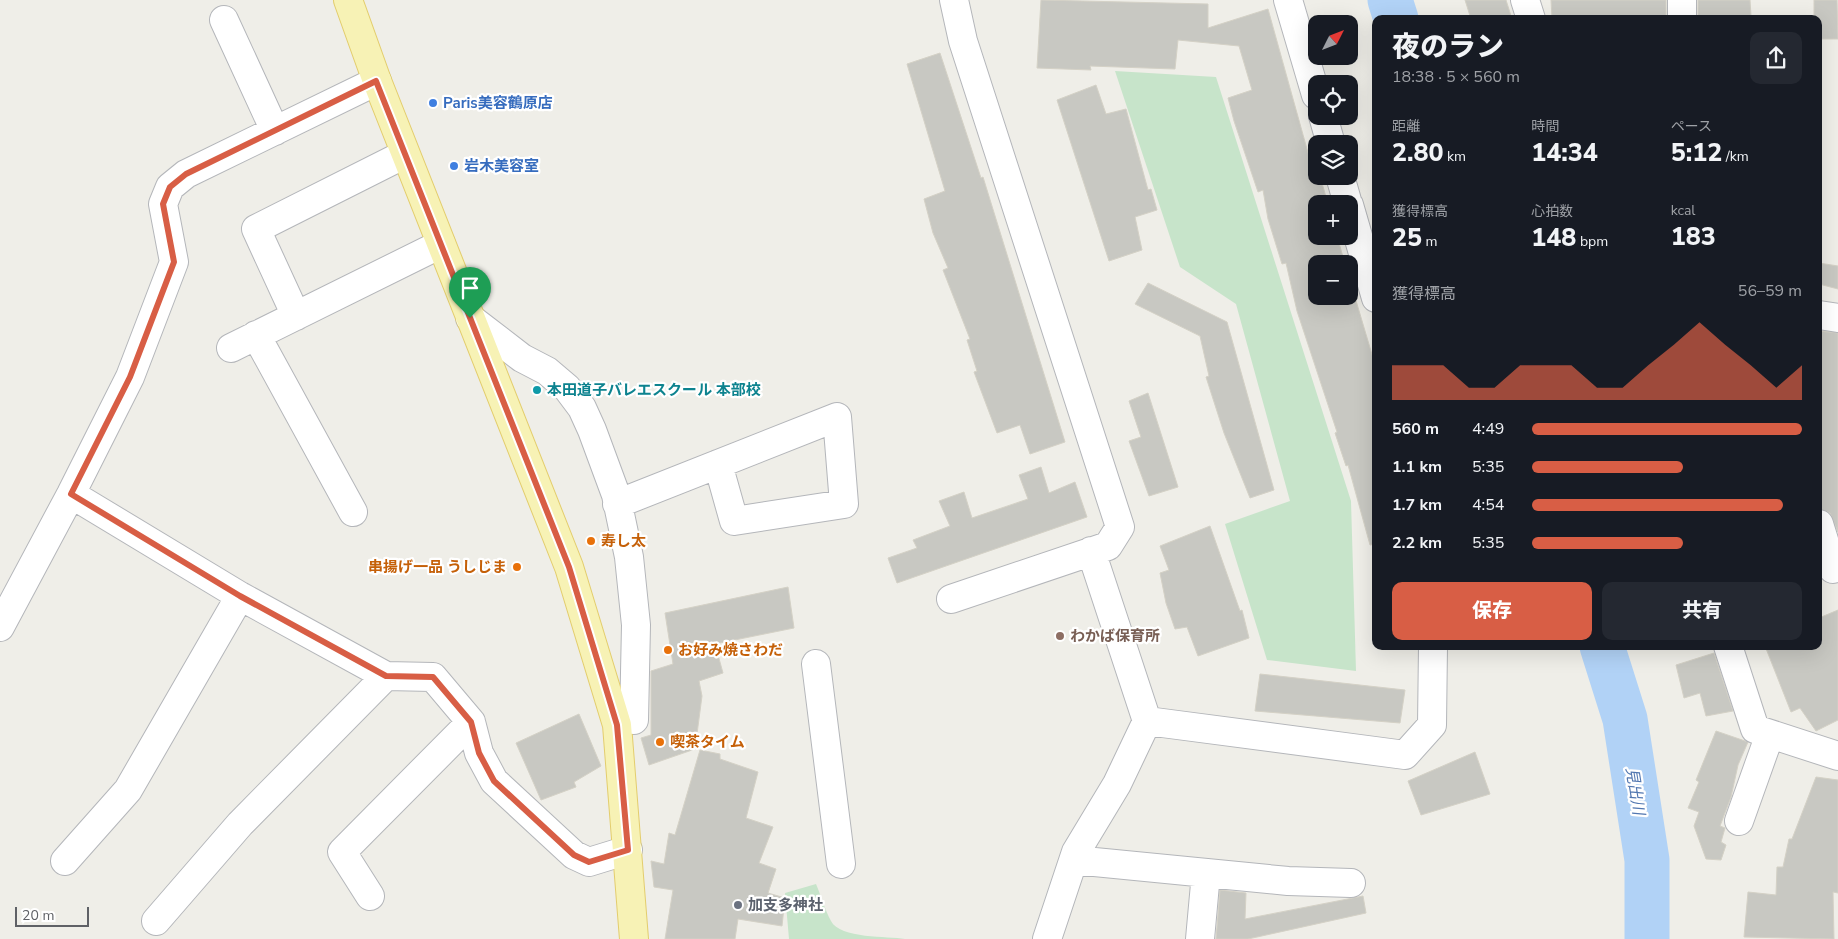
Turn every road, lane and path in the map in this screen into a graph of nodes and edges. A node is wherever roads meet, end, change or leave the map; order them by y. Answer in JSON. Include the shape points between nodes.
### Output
{"nodes":[{"id":1,"x":348,"y":0,"type":"edge"},
{"id":2,"x":954,"y":0,"type":"edge"},
{"id":3,"x":1288,"y":0,"type":"edge"},
{"id":4,"x":1525,"y":0,"type":"edge"},
{"id":5,"x":1682,"y":0,"type":"edge"},
{"id":6,"x":1530,"y":15,"type":"edge"},
{"id":7,"x":1682,"y":15,"type":"edge"},
{"id":8,"x":224,"y":20,"type":"dead end"},
{"id":9,"x":1310,"y":75,"type":"edge"},
{"id":10,"x":376,"y":81,"type":"junction"},
{"id":11,"x":275,"y":131,"type":"junction"},
{"id":12,"x":406,"y":154,"type":"junction"},
{"id":13,"x":1358,"y":235,"type":"edge"},
{"id":14,"x":441,"y":244,"type":"junction"},
{"id":15,"x":1372,"y":284,"type":"edge"},
{"id":16,"x":1822,"y":315,"type":"edge"},
{"id":17,"x":296,"y":316,"type":"junction"},
{"id":18,"x":470,"y":318,"type":"junction"},
{"id":19,"x":1838,"y":318,"type":"edge"},
{"id":20,"x":256,"y":335,"type":"junction"},
{"id":21,"x":231,"y":348,"type":"dead end"},
{"id":22,"x":718,"y":464,"type":"junction"},
{"id":23,"x":71,"y":494,"type":"junction"},
{"id":24,"x":617,"y":504,"type":"junction"},
{"id":25,"x":353,"y":512,"type":"dead end"},
{"id":26,"x":1822,"y":537,"type":"edge"},
{"id":27,"x":1091,"y":551,"type":"junction"},
{"id":28,"x":1830,"y":570,"type":"edge"},
{"id":29,"x":240,"y":596,"type":"junction"},
{"id":30,"x":951,"y":599,"type":"dead end"},
{"id":31,"x":0,"y":627,"type":"edge"},
{"id":32,"x":1433,"y":650,"type":"edge"},
{"id":33,"x":1729,"y":650,"type":"edge"},
{"id":34,"x":816,"y":664,"type":"dead end"},
{"id":35,"x":386,"y":676,"type":"junction"},
{"id":36,"x":634,"y":720,"type":"dead end"},
{"id":37,"x":1147,"y":721,"type":"junction"},
{"id":38,"x":471,"y":722,"type":"junction"},
{"id":39,"x":1770,"y":734,"type":"junction"},
{"id":40,"x":1838,"y":756,"type":"edge"},
{"id":41,"x":1739,"y":821,"type":"dead end"},
{"id":42,"x":628,"y":850,"type":"junction"},
{"id":43,"x":1074,"y":860,"type":"junction"},
{"id":44,"x":65,"y":861,"type":"dead end"},
{"id":45,"x":841,"y":864,"type":"dead end"},
{"id":46,"x":1206,"y":873,"type":"junction"},
{"id":47,"x":1351,"y":883,"type":"dead end"},
{"id":48,"x":370,"y":896,"type":"dead end"},
{"id":49,"x":156,"y":921,"type":"dead end"},
{"id":50,"x":634,"y":939,"type":"edge"},
{"id":51,"x":1047,"y":939,"type":"edge"},
{"id":52,"x":1200,"y":939,"type":"edge"}],
"edges":[{"from":1,"to":10,"type":"main road"},
{"from":2,"to":27,"type":"street","via":[[963,41],[1120,527],[1108,546]]},
{"from":3,"to":9,"type":"street"},
{"from":4,"to":6,"type":"street"},
{"from":5,"to":7,"type":"street"},
{"from":8,"to":11,"type":"street"},
{"from":10,"to":11,"type":"street"},
{"from":10,"to":12,"type":"main road"},
{"from":11,"to":23,"type":"street","via":[[186,174],[170,187],[163,204],[174,262],[130,377]]},
{"from":12,"to":14,"type":"main road"},
{"from":12,"to":17,"type":"street","via":[[256,229]]},
{"from":13,"to":15,"type":"street"},
{"from":14,"to":17,"type":"street"},
{"from":14,"to":18,"type":"main road"},
{"from":16,"to":19,"type":"street"},
{"from":17,"to":20,"type":"street"},
{"from":18,"to":24,"type":"street","via":[[522,358],[547,370],[577,401],[592,430]]},
{"from":18,"to":42,"type":"main road","via":[[569,567],[617,725]]},
{"from":20,"to":21,"type":"street"},
{"from":20,"to":25,"type":"street"},
{"from":22,"to":22,"type":"street","via":[[734,521],[844,504],[837,417]]},
{"from":22,"to":24,"type":"street"},
{"from":23,"to":29,"type":"street"},
{"from":23,"to":31,"type":"street"},
{"from":24,"to":36,"type":"street","via":[[629,557],[636,625]]},
{"from":26,"to":28,"type":"street"},
{"from":27,"to":30,"type":"street"},
{"from":27,"to":37,"type":"street"},
{"from":29,"to":35,"type":"street"},
{"from":29,"to":44,"type":"street","via":[[128,790]]},
{"from":32,"to":37,"type":"street","via":[[1432,725],[1405,755]]},
{"from":33,"to":39,"type":"street","via":[[1755,729]]},
{"from":34,"to":45,"type":"street"},
{"from":35,"to":38,"type":"street","via":[[433,677]]},
{"from":35,"to":49,"type":"street","via":[[240,824]]},
{"from":37,"to":43,"type":"street","via":[[1117,784]]},
{"from":38,"to":42,"type":"street","via":[[479,753],[494,781],[574,855],[589,862]]},
{"from":38,"to":48,"type":"street","via":[[342,852]]},
{"from":39,"to":40,"type":"street"},
{"from":39,"to":41,"type":"street"},
{"from":42,"to":50,"type":"main road"},
{"from":43,"to":46,"type":"street"},
{"from":43,"to":51,"type":"street"},
{"from":46,"to":47,"type":"street"},
{"from":46,"to":52,"type":"street"}]}
